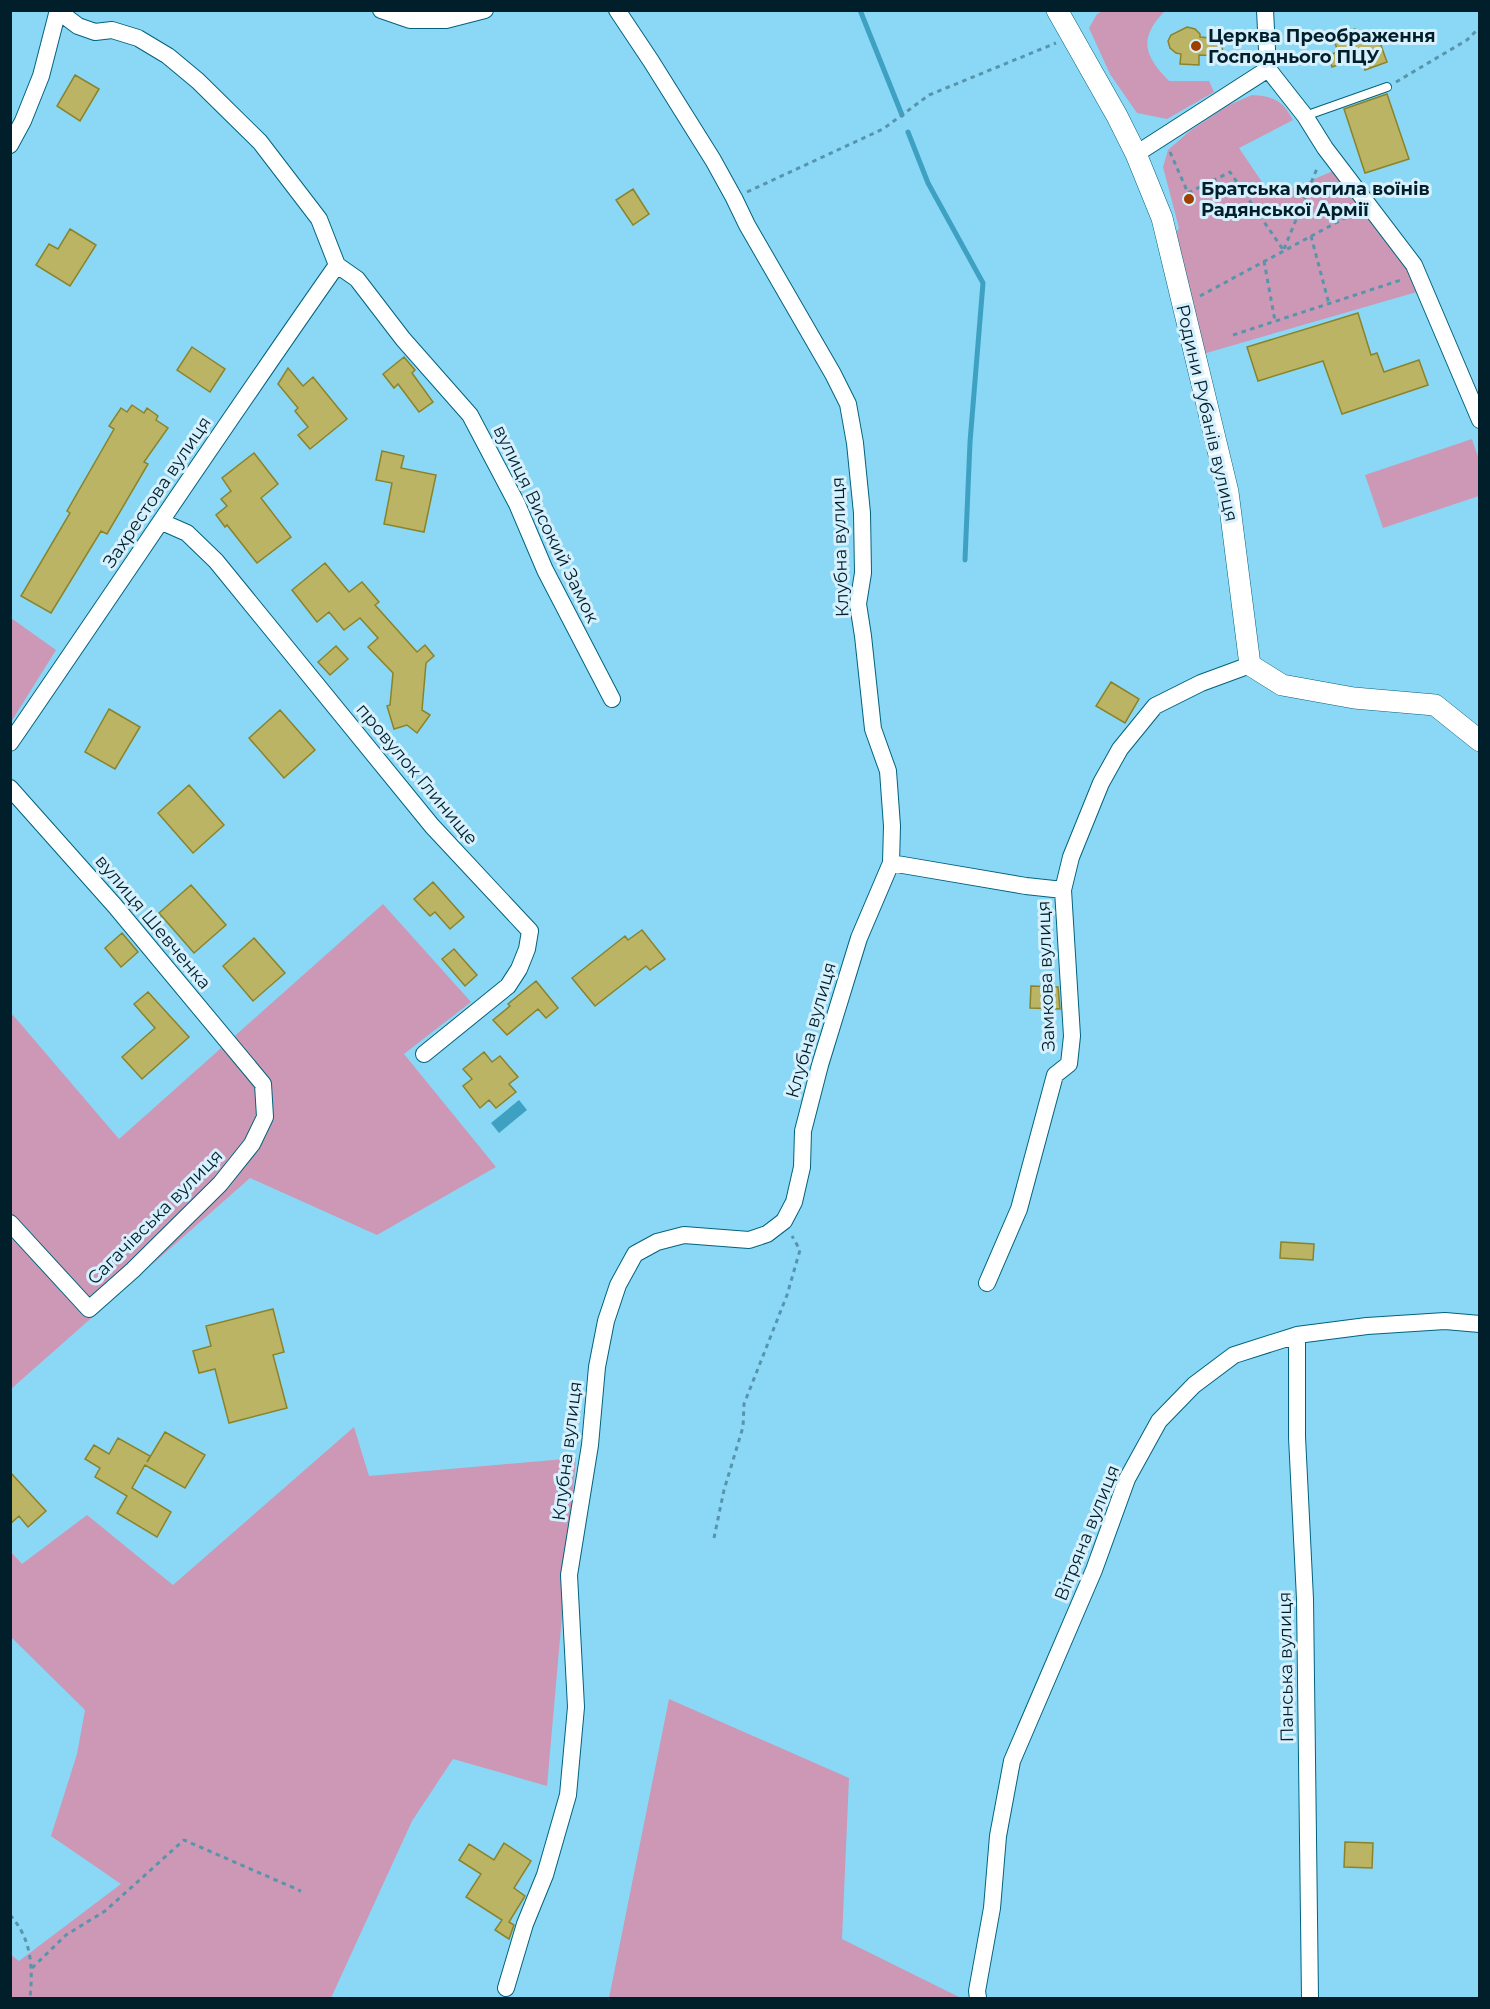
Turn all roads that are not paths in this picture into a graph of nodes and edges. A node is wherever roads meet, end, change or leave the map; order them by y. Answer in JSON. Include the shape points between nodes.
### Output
{"nodes":[{"id":1,"x":381,"y":10,"type":"edge"},
{"id":2,"x":485,"y":10,"type":"edge"},
{"id":3,"x":617,"y":10,"type":"edge"},
{"id":4,"x":1057,"y":10,"type":"edge"},
{"id":5,"x":1265,"y":10,"type":"edge"},
{"id":6,"x":58,"y":11,"type":"edge"},
{"id":7,"x":1268,"y":69,"type":"junction"},
{"id":8,"x":1387,"y":87,"type":"road end"},
{"id":9,"x":1305,"y":116,"type":"junction"},
{"id":10,"x":10,"y":144,"type":"edge"},
{"id":11,"x":1136,"y":154,"type":"junction"},
{"id":12,"x":337,"y":264,"type":"junction"},
{"id":13,"x":1479,"y":420,"type":"edge"},
{"id":14,"x":162,"y":522,"type":"junction"},
{"id":15,"x":1250,"y":665,"type":"junction"},
{"id":16,"x":612,"y":699,"type":"dead end"},
{"id":17,"x":1479,"y":741,"type":"edge"},
{"id":18,"x":10,"y":743,"type":"edge"},
{"id":19,"x":10,"y":788,"type":"edge"},
{"id":20,"x":891,"y":863,"type":"junction"},
{"id":21,"x":1063,"y":890,"type":"junction"},
{"id":22,"x":424,"y":1054,"type":"dead end"},
{"id":23,"x":263,"y":1084,"type":"joint"},
{"id":24,"x":10,"y":1223,"type":"edge"},
{"id":25,"x":987,"y":1283,"type":"dead end"},
{"id":26,"x":1479,"y":1324,"type":"edge"},
{"id":27,"x":1298,"y":1335,"type":"junction"},
{"id":28,"x":506,"y":1988,"type":"dead end"},
{"id":29,"x":978,"y":1998,"type":"edge"},
{"id":30,"x":1310,"y":1998,"type":"edge"}],
"edges":[{"from":1,"to":2,"type":"street","via":[[410,20],[446,20]]},
{"from":3,"to":20,"type":"street","name":"Клубна вулиця","via":[[735,198],[848,404],[862,513],[863,573],[858,604],[873,729],[888,771]]},
{"from":4,"to":11,"type":"street","name":"Родини Рубанів вулиця"},
{"from":5,"to":7,"type":"street"},
{"from":6,"to":10,"type":"street","via":[[41,76]]},
{"from":6,"to":12,"type":"street","name":"вулиця Високий Замок","via":[[78,26],[95,32],[112,30],[138,38],[198,81],[267,150],[319,219]]},
{"from":7,"to":9,"type":"street"},
{"from":7,"to":11,"type":"street"},
{"from":8,"to":9,"type":"lane"},
{"from":9,"to":13,"type":"street","via":[[1414,266]]},
{"from":11,"to":15,"type":"street","name":"Родини Рубанів вулиця","via":[[1161,218],[1228,492]]},
{"from":12,"to":14,"type":"street","name":"Захрестова вулиця"},
{"from":12,"to":16,"type":"street","name":"вулиця Високий Замок","via":[[357,279],[470,415]]},
{"from":14,"to":18,"type":"street","name":"Захрестова вулиця"},
{"from":14,"to":22,"type":"street","name":"провулок Глинище","via":[[187,533],[216,561],[432,826],[530,931],[527,949],[508,986]]},
{"from":15,"to":17,"type":"street","via":[[1282,685],[1354,698],[1435,705]]},
{"from":15,"to":21,"type":"street","name":"Замкова вулиця","via":[[1155,706],[1120,749],[1101,783],[1071,857]]},
{"from":19,"to":23,"type":"street","name":"вулиця Шевченка","via":[[115,906]]},
{"from":20,"to":21,"type":"street"},
{"from":20,"to":28,"type":"street","name":"Клубна вулиця","via":[[859,938],[829,1035],[803,1131],[802,1167],[795,1202],[784,1221],[767,1234],[749,1240],[684,1235],[657,1242],[635,1254],[618,1285],[597,1368],[590,1446],[569,1575],[576,1707],[568,1795]]},
{"from":21,"to":25,"type":"street","name":"Замкова вулиця","via":[[1072,1036],[1069,1064],[1055,1076],[1019,1209]]},
{"from":23,"to":24,"type":"street","name":"Сагачівська вулиця","via":[[265,1117],[252,1144],[220,1184],[88,1309]]},
{"from":26,"to":27,"type":"street","name":"Вітряна вулиця","via":[[1445,1321]]},
{"from":27,"to":29,"type":"street","name":"Вітряна вулиця","via":[[1234,1355],[1194,1385],[1159,1421],[1127,1479],[1094,1570],[1012,1761],[998,1836]]},
{"from":27,"to":30,"type":"street","name":"Панська вулиця","via":[[1296,1437],[1305,1611]]}]}
